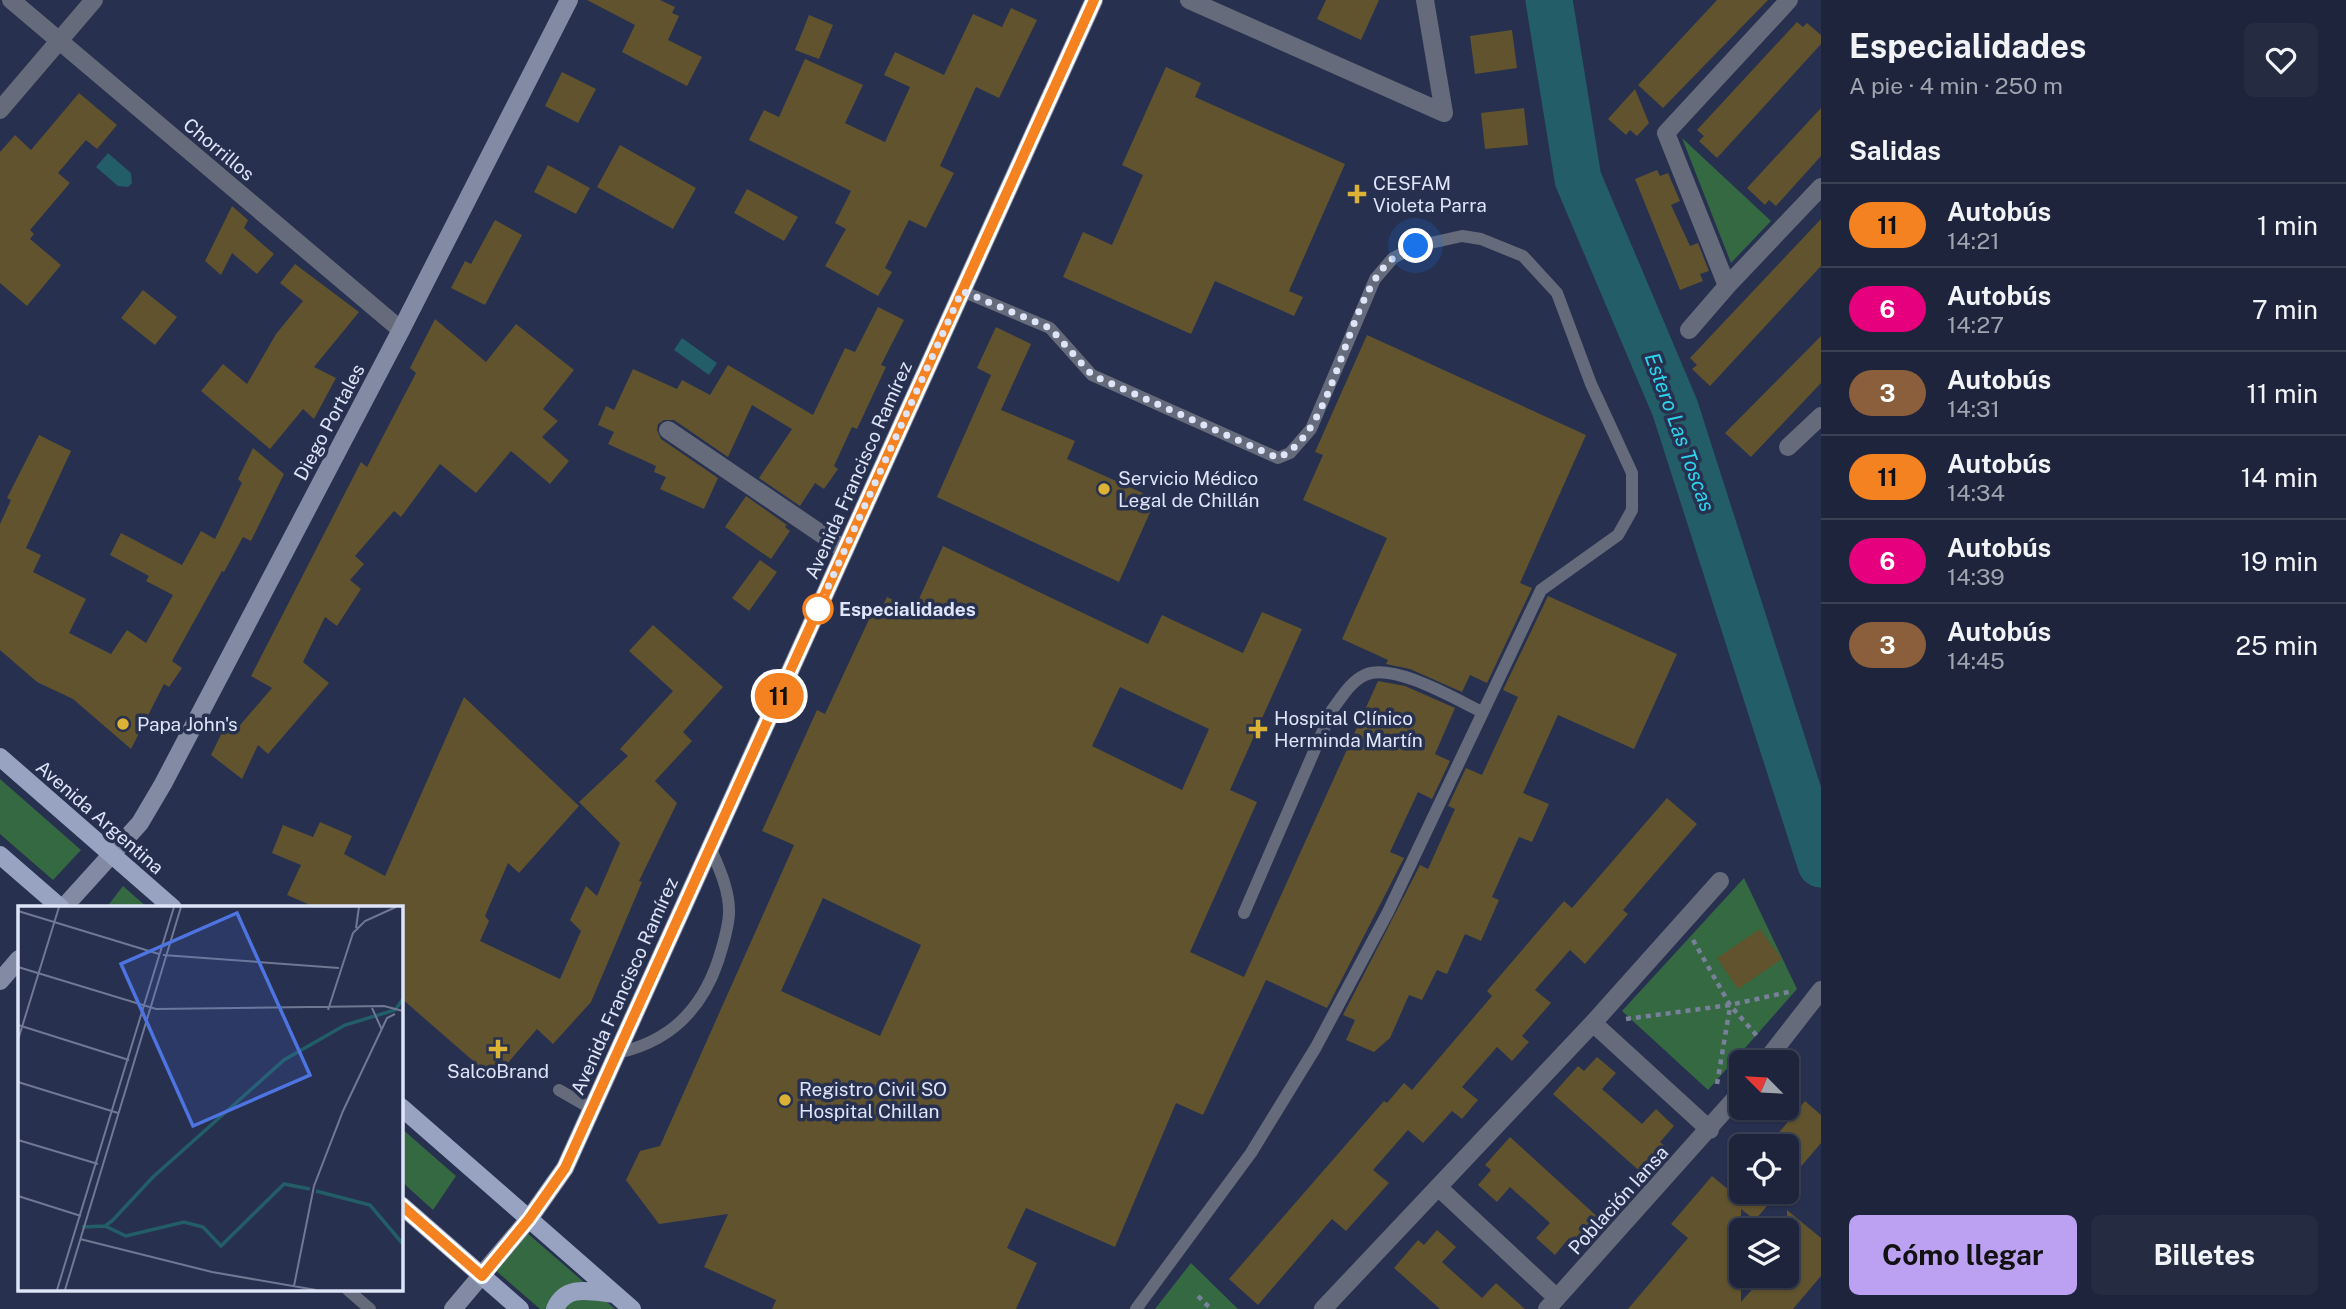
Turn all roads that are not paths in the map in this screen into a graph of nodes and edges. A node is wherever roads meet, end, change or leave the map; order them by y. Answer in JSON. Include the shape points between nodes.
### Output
{"nodes":[{"id":1,"x":11,"y":0,"type":"edge"},
{"id":2,"x":94,"y":0,"type":"edge"},
{"id":3,"x":569,"y":0,"type":"edge"},
{"id":4,"x":1094,"y":0,"type":"edge"},
{"id":5,"x":1189,"y":0,"type":"edge"},
{"id":6,"x":1425,"y":0,"type":"edge"},
{"id":7,"x":1789,"y":0,"type":"edge"},
{"id":8,"x":59,"y":41,"type":"junction"},
{"id":9,"x":0,"y":110,"type":"edge"},
{"id":10,"x":1821,"y":187,"type":"edge"},
{"id":11,"x":1727,"y":286,"type":"junction"},
{"id":12,"x":962,"y":291,"type":"junction"},
{"id":13,"x":401,"y":330,"type":"junction"},
{"id":14,"x":1689,"y":330,"type":"dead end"},
{"id":15,"x":1821,"y":416,"type":"edge"},
{"id":16,"x":668,"y":430,"type":"dead end"},
{"id":17,"x":1788,"y":447,"type":"dead end"},
{"id":18,"x":845,"y":550,"type":"junction"},
{"id":19,"x":1482,"y":712,"type":"junction"},
{"id":20,"x":0,"y":757,"type":"edge"},
{"id":21,"x":710,"y":847,"type":"junction"},
{"id":22,"x":0,"y":855,"type":"edge"},
{"id":23,"x":111,"y":855,"type":"junction"},
{"id":24,"x":1720,"y":881,"type":"dead end"},
{"id":25,"x":60,"y":906,"type":"edge"},
{"id":26,"x":64,"y":906,"type":"edge"},
{"id":27,"x":171,"y":906,"type":"edge"},
{"id":28,"x":1244,"y":913,"type":"dead end"},
{"id":29,"x":18,"y":959,"type":"edge"},
{"id":30,"x":0,"y":981,"type":"edge"},
{"id":31,"x":1821,"y":990,"type":"edge"},
{"id":32,"x":1593,"y":1023,"type":"junction"},
{"id":33,"x":1775,"y":1050,"type":"edge"},
{"id":34,"x":617,"y":1053,"type":"junction"},
{"id":35,"x":559,"y":1090,"type":"dead end"},
{"id":36,"x":1729,"y":1107,"type":"edge"},
{"id":37,"x":402,"y":1108,"type":"edge"},
{"id":38,"x":592,"y":1109,"type":"junction"},
{"id":39,"x":1710,"y":1130,"type":"junction"},
{"id":40,"x":1438,"y":1187,"type":"junction"},
{"id":41,"x":402,"y":1206,"type":"edge"},
{"id":42,"x":529,"y":1219,"type":"junction"},
{"id":43,"x":482,"y":1276,"type":"junction"},
{"id":44,"x":350,"y":1292,"type":"edge"},
{"id":45,"x":615,"y":1294,"type":"junction"},
{"id":46,"x":1552,"y":1303,"type":"edge"},
{"id":47,"x":370,"y":1309,"type":"edge"},
{"id":48,"x":453,"y":1309,"type":"edge"},
{"id":49,"x":520,"y":1309,"type":"edge"},
{"id":50,"x":555,"y":1309,"type":"edge"},
{"id":51,"x":632,"y":1309,"type":"edge"},
{"id":52,"x":1136,"y":1309,"type":"edge"},
{"id":53,"x":1323,"y":1309,"type":"edge"}],
"edges":[{"from":1,"to":8,"type":"street","name":"Chorrillos"},
{"from":2,"to":8,"type":"street"},
{"from":3,"to":13,"type":"main road","name":"Diego Portales"},
{"from":4,"to":12,"type":"main road","name":"Avenida Francisco Ramírez"},
{"from":5,"to":6,"type":"street","via":[[1444,113]]},
{"from":7,"to":11,"type":"street","via":[[1666,134]]},
{"from":8,"to":9,"type":"street"},
{"from":8,"to":13,"type":"street","name":"Chorrillos"},
{"from":10,"to":11,"type":"street"},
{"from":11,"to":14,"type":"street"},
{"from":12,"to":18,"type":"main road","name":"Avenida Francisco Ramírez"},
{"from":12,"to":19,"type":"lane","via":[[1050,328],[1092,375],[1278,458],[1290,453],[1311,429],[1375,279],[1393,258],[1416,246],[1462,236],[1494,243],[1523,257],[1557,293],[1632,474],[1633,510],[1618,535],[1541,590]]},
{"from":13,"to":23,"type":"main road","name":"Diego Portales","via":[[159,792],[140,823]]},
{"from":15,"to":17,"type":"street"},
{"from":16,"to":18,"type":"street"},
{"from":18,"to":21,"type":"main road","name":"Avenida Francisco Ramírez"},
{"from":19,"to":28,"type":"lane","via":[[1380,670],[1350,686],[1332,710]]},
{"from":19,"to":52,"type":"lane","via":[[1388,912],[1316,1047],[1251,1153]]},
{"from":20,"to":23,"type":"main road","name":"Avenida Argentina"},
{"from":21,"to":34,"type":"main road","name":"Avenida Francisco Ramírez"},
{"from":21,"to":34,"type":"lane","via":[[723,877],[729,912],[713,974],[691,1014],[668,1034]]},
{"from":22,"to":25,"type":"main road"},
{"from":23,"to":26,"type":"main road","name":"Diego Portales"},
{"from":23,"to":27,"type":"main road","name":"Avenida Argentina"},
{"from":24,"to":32,"type":"street"},
{"from":29,"to":30,"type":"main road"},
{"from":31,"to":33,"type":"street"},
{"from":32,"to":39,"type":"street"},
{"from":32,"to":40,"type":"street"},
{"from":34,"to":38,"type":"main road","name":"Avenida Francisco Ramírez"},
{"from":35,"to":38,"type":"lane"},
{"from":36,"to":39,"type":"street","name":"Población Iansa"},
{"from":37,"to":42,"type":"main road"},
{"from":38,"to":42,"type":"main road","name":"Avenida Francisco Ramírez","via":[[565,1168]]},
{"from":39,"to":46,"type":"street","name":"Población Iansa"},
{"from":40,"to":46,"type":"street","name":"Población Iansa"},
{"from":40,"to":53,"type":"street"},
{"from":41,"to":43,"type":"main road"},
{"from":42,"to":43,"type":"main road","name":"Avenida Francisco Ramírez"},
{"from":42,"to":45,"type":"main road"},
{"from":43,"to":48,"type":"main road","name":"Avenida Francisco Ramírez"},
{"from":43,"to":49,"type":"main road"},
{"from":44,"to":47,"type":"lane"},
{"from":45,"to":50,"type":"main road","via":[[574,1291],[562,1297]]},
{"from":45,"to":51,"type":"main road"}]}
